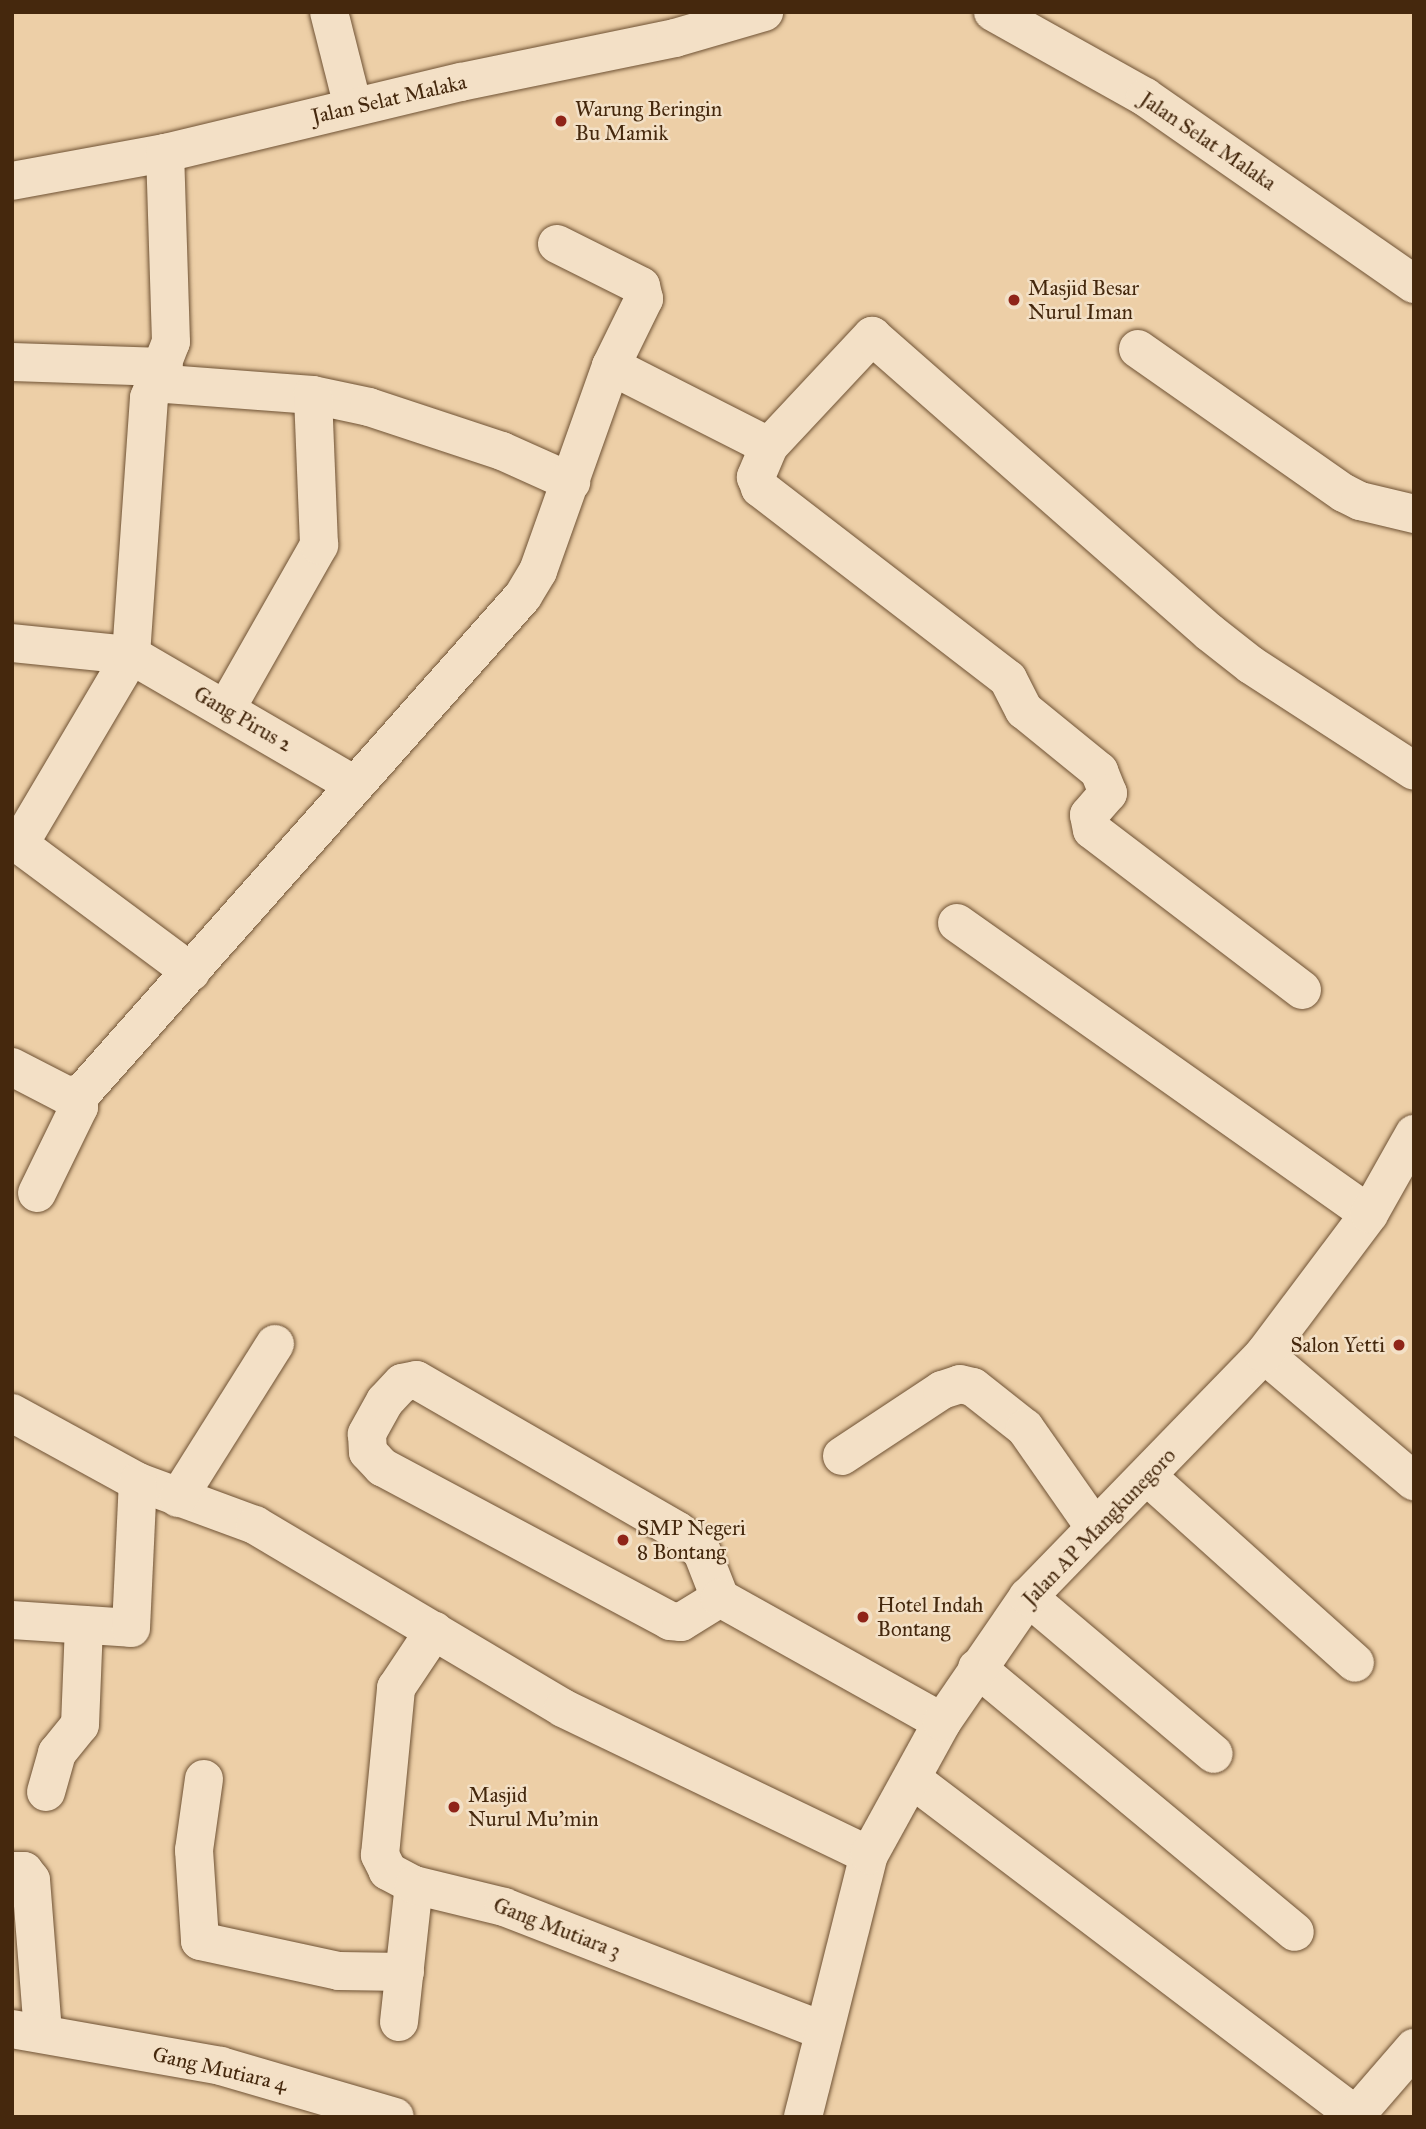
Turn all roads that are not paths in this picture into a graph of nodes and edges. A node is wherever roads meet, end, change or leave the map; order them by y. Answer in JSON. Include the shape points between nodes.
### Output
{"nodes":[{"id":1,"x":329,"y":12,"type":"edge"},
{"id":2,"x":764,"y":12,"type":"edge"},
{"id":3,"x":993,"y":12,"type":"edge"},
{"id":4,"x":353,"y":107,"type":"junction"},
{"id":5,"x":165,"y":153,"type":"junction"},
{"id":6,"x":12,"y":181,"type":"edge"},
{"id":7,"x":556,"y":244,"type":"dead end"},
{"id":8,"x":1414,"y":284,"type":"edge"},
{"id":9,"x":1138,"y":349,"type":"dead end"},
{"id":10,"x":12,"y":362,"type":"edge"},
{"id":11,"x":611,"y":366,"type":"junction"},
{"id":12,"x":158,"y":375,"type":"junction"},
{"id":13,"x":313,"y":395,"type":"junction"},
{"id":14,"x":769,"y":446,"type":"junction"},
{"id":15,"x":571,"y":482,"type":"junction"},
{"id":16,"x":1414,"y":514,"type":"edge"},
{"id":17,"x":12,"y":643,"type":"edge"},
{"id":18,"x":131,"y":654,"type":"junction"},
{"id":19,"x":226,"y":709,"type":"junction"},
{"id":20,"x":1414,"y":771,"type":"edge"},
{"id":21,"x":354,"y":785,"type":"junction"},
{"id":22,"x":16,"y":841,"type":"edge"},
{"id":23,"x":957,"y":923,"type":"dead end"},
{"id":24,"x":191,"y":972,"type":"junction"},
{"id":25,"x":1302,"y":990,"type":"dead end"},
{"id":26,"x":12,"y":1067,"type":"edge"},
{"id":27,"x":79,"y":1096,"type":"junction"},
{"id":28,"x":1414,"y":1134,"type":"edge"},
{"id":29,"x":37,"y":1193,"type":"dead end"},
{"id":30,"x":1369,"y":1214,"type":"junction"},
{"id":31,"x":275,"y":1344,"type":"dead end"},
{"id":32,"x":1264,"y":1354,"type":"junction"},
{"id":33,"x":12,"y":1413,"type":"edge"},
{"id":34,"x":842,"y":1455,"type":"dead end"},
{"id":35,"x":1148,"y":1477,"type":"junction"},
{"id":36,"x":1414,"y":1481,"type":"edge"},
{"id":37,"x":138,"y":1482,"type":"junction"},
{"id":38,"x":178,"y":1498,"type":"junction"},
{"id":39,"x":1095,"y":1528,"type":"junction"},
{"id":40,"x":1028,"y":1597,"type":"junction"},
{"id":41,"x":720,"y":1598,"type":"junction"},
{"id":42,"x":12,"y":1620,"type":"edge"},
{"id":43,"x":84,"y":1625,"type":"junction"},
{"id":44,"x":434,"y":1631,"type":"junction"},
{"id":45,"x":1355,"y":1662,"type":"dead end"},
{"id":46,"x":977,"y":1668,"type":"junction"},
{"id":47,"x":942,"y":1722,"type":"junction"},
{"id":48,"x":1214,"y":1754,"type":"dead end"},
{"id":49,"x":204,"y":1779,"type":"dead end"},
{"id":50,"x":912,"y":1779,"type":"junction"},
{"id":51,"x":46,"y":1792,"type":"dead end"},
{"id":52,"x":869,"y":1855,"type":"junction"},
{"id":53,"x":12,"y":1871,"type":"edge"},
{"id":54,"x":414,"y":1885,"type":"junction"},
{"id":55,"x":1294,"y":1932,"type":"dead end"},
{"id":56,"x":405,"y":1972,"type":"junction"},
{"id":57,"x":399,"y":2022,"type":"dead end"},
{"id":58,"x":27,"y":2031,"type":"edge"},
{"id":59,"x":824,"y":2031,"type":"junction"},
{"id":60,"x":1414,"y":2048,"type":"edge"},
{"id":61,"x":1316,"y":2105,"type":"edge"},
{"id":62,"x":1357,"y":2116,"type":"edge"},
{"id":63,"x":395,"y":2117,"type":"edge"},
{"id":64,"x":803,"y":2117,"type":"edge"}],
"edges":[{"from":1,"to":4,"type":"street"},
{"from":2,"to":4,"type":"street","name":"Jalan Selat Malaka","via":[[676,38]]},
{"from":3,"to":8,"type":"street","name":"Jalan Selat Malaka","via":[[1145,97]]},
{"from":4,"to":5,"type":"street","name":"Jalan Selat Malaka"},
{"from":5,"to":6,"type":"street","name":"Jalan Selat Malaka"},
{"from":5,"to":12,"type":"street","via":[[171,342]]},
{"from":7,"to":11,"type":"street","via":[[643,290],[644,299]]},
{"from":9,"to":16,"type":"street","via":[[1344,493]]},
{"from":10,"to":12,"type":"street"},
{"from":11,"to":14,"type":"street"},
{"from":11,"to":15,"type":"street"},
{"from":12,"to":13,"type":"street"},
{"from":12,"to":18,"type":"street"},
{"from":13,"to":15,"type":"street","via":[[431,426],[502,450]]},
{"from":13,"to":19,"type":"street","via":[[319,545]]},
{"from":14,"to":20,"type":"street","via":[[872,336],[1209,632],[1251,665]]},
{"from":14,"to":25,"type":"street","via":[[756,477],[760,488],[1008,679],[1024,710],[1099,771],[1108,793],[1089,816],[1092,830]]},
{"from":15,"to":21,"type":"street","via":[[538,571],[523,596]]},
{"from":17,"to":18,"type":"street"},
{"from":18,"to":19,"type":"street","name":"Gang Pirus 2"},
{"from":18,"to":22,"type":"street"},
{"from":19,"to":21,"type":"street","name":"Gang Pirus 2"},
{"from":21,"to":24,"type":"street"},
{"from":22,"to":24,"type":"street"},
{"from":23,"to":30,"type":"street"},
{"from":24,"to":27,"type":"street"},
{"from":26,"to":27,"type":"street","via":[[68,1096]]},
{"from":27,"to":29,"type":"street","via":[[79,1107]]},
{"from":28,"to":30,"type":"street","name":"Jalan AP Mangkunegoro"},
{"from":30,"to":32,"type":"street","name":"Jalan AP Mangkunegoro"},
{"from":31,"to":38,"type":"street"},
{"from":32,"to":35,"type":"street","name":"Jalan AP Mangkunegoro"},
{"from":32,"to":36,"type":"street"},
{"from":33,"to":37,"type":"street"},
{"from":34,"to":39,"type":"street","via":[[942,1390],[961,1384],[973,1387],[1026,1428]]},
{"from":35,"to":39,"type":"street","name":"Jalan AP Mangkunegoro"},
{"from":35,"to":45,"type":"street"},
{"from":37,"to":38,"type":"street"},
{"from":37,"to":43,"type":"street","via":[[133,1622],[127,1629]]},
{"from":38,"to":44,"type":"street","via":[[255,1525]]},
{"from":39,"to":40,"type":"street","name":"Jalan AP Mangkunegoro"},
{"from":40,"to":46,"type":"street","name":"Jalan AP Mangkunegoro"},
{"from":40,"to":48,"type":"street"},
{"from":41,"to":41,"type":"street","via":[[681,1622],[670,1621],[382,1467],[368,1452],[367,1434],[385,1401],[402,1383],[416,1380],[678,1531],[702,1552]]},
{"from":41,"to":47,"type":"street"},
{"from":42,"to":43,"type":"street"},
{"from":43,"to":51,"type":"street","via":[[80,1725],[57,1753]]},
{"from":44,"to":52,"type":"street","via":[[563,1708]]},
{"from":44,"to":54,"type":"street","name":"Gang Mutiara 3","via":[[396,1688],[380,1855],[388,1871]]},
{"from":46,"to":47,"type":"street","name":"Jalan AP Mangkunegoro"},
{"from":46,"to":55,"type":"street"},
{"from":47,"to":50,"type":"street","name":"Jalan AP Mangkunegoro"},
{"from":49,"to":56,"type":"street","via":[[194,1842],[200,1941],[338,1971]]},
{"from":50,"to":52,"type":"street","name":"Jalan AP Mangkunegoro"},
{"from":50,"to":61,"type":"street"},
{"from":52,"to":59,"type":"street","name":"Jalan AP Mangkunegoro"},
{"from":53,"to":58,"type":"street","via":[[24,1871],[31,1880]]},
{"from":54,"to":56,"type":"street"},
{"from":54,"to":59,"type":"street","name":"Gang Mutiara 3","via":[[504,1907]]},
{"from":56,"to":57,"type":"street"},
{"from":58,"to":63,"type":"street","name":"Gang Mutiara 4","via":[[221,2066]]},
{"from":59,"to":64,"type":"street","name":"Jalan AP Mangkunegoro"},
{"from":60,"to":62,"type":"street"},
{"from":61,"to":62,"type":"street"}]}
